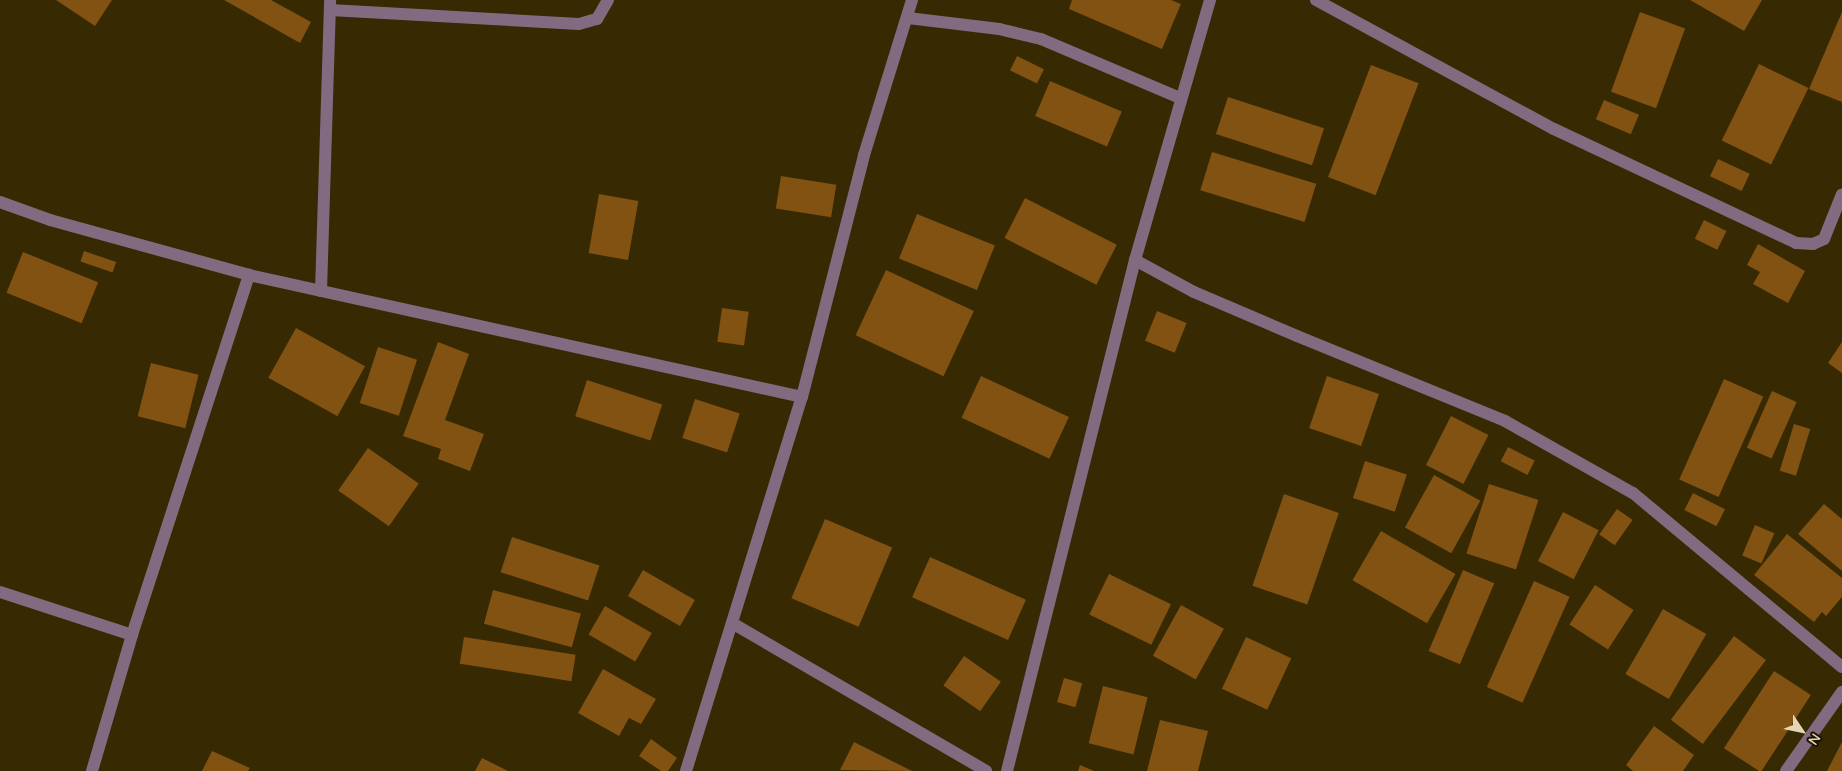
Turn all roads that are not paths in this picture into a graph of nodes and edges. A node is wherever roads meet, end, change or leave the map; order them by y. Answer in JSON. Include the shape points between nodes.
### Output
{"nodes":[{"id":1,"x":608,"y":0,"type":"edge"},
{"id":2,"x":912,"y":0,"type":"edge"},
{"id":3,"x":1210,"y":0,"type":"edge"},
{"id":4,"x":1316,"y":0,"type":"edge"},
{"id":5,"x":330,"y":5,"type":"edge"},
{"id":6,"x":908,"y":18,"type":"junction"},
{"id":7,"x":1180,"y":98,"type":"junction"},
{"id":8,"x":1842,"y":194,"type":"edge"},
{"id":9,"x":0,"y":202,"type":"edge"},
{"id":10,"x":1135,"y":260,"type":"junction"},
{"id":11,"x":249,"y":275,"type":"junction"},
{"id":12,"x":321,"y":291,"type":"junction"},
{"id":13,"x":802,"y":397,"type":"junction"},
{"id":14,"x":0,"y":592,"type":"edge"},
{"id":15,"x":732,"y":622,"type":"junction"},
{"id":16,"x":132,"y":635,"type":"junction"},
{"id":17,"x":1842,"y":667,"type":"edge"},
{"id":18,"x":1842,"y":692,"type":"edge"},
{"id":19,"x":981,"y":770,"type":"edge"},
{"id":20,"x":92,"y":771,"type":"edge"},
{"id":21,"x":686,"y":771,"type":"edge"},
{"id":22,"x":1006,"y":771,"type":"edge"},
{"id":23,"x":1786,"y":771,"type":"edge"}],
"edges":[{"from":1,"to":5,"type":"street","via":[[597,19],[579,24]]},
{"from":2,"to":6,"type":"street"},
{"from":3,"to":7,"type":"street"},
{"from":4,"to":8,"type":"street","via":[[1554,129],[1796,243],[1813,244],[1824,239]]},
{"from":5,"to":12,"type":"street"},
{"from":6,"to":7,"type":"street","via":[[999,29],[1041,39]]},
{"from":6,"to":13,"type":"street","via":[[864,155]]},
{"from":7,"to":10,"type":"street"},
{"from":9,"to":11,"type":"street","via":[[50,220]]},
{"from":10,"to":17,"type":"street","via":[[1194,292],[1506,421],[1633,494]]},
{"from":10,"to":22,"type":"street"},
{"from":11,"to":12,"type":"street"},
{"from":11,"to":16,"type":"street"},
{"from":12,"to":13,"type":"street"},
{"from":13,"to":15,"type":"street"},
{"from":14,"to":16,"type":"street"},
{"from":15,"to":19,"type":"street"},
{"from":15,"to":21,"type":"street"},
{"from":16,"to":20,"type":"street"},
{"from":18,"to":23,"type":"street"}]}
